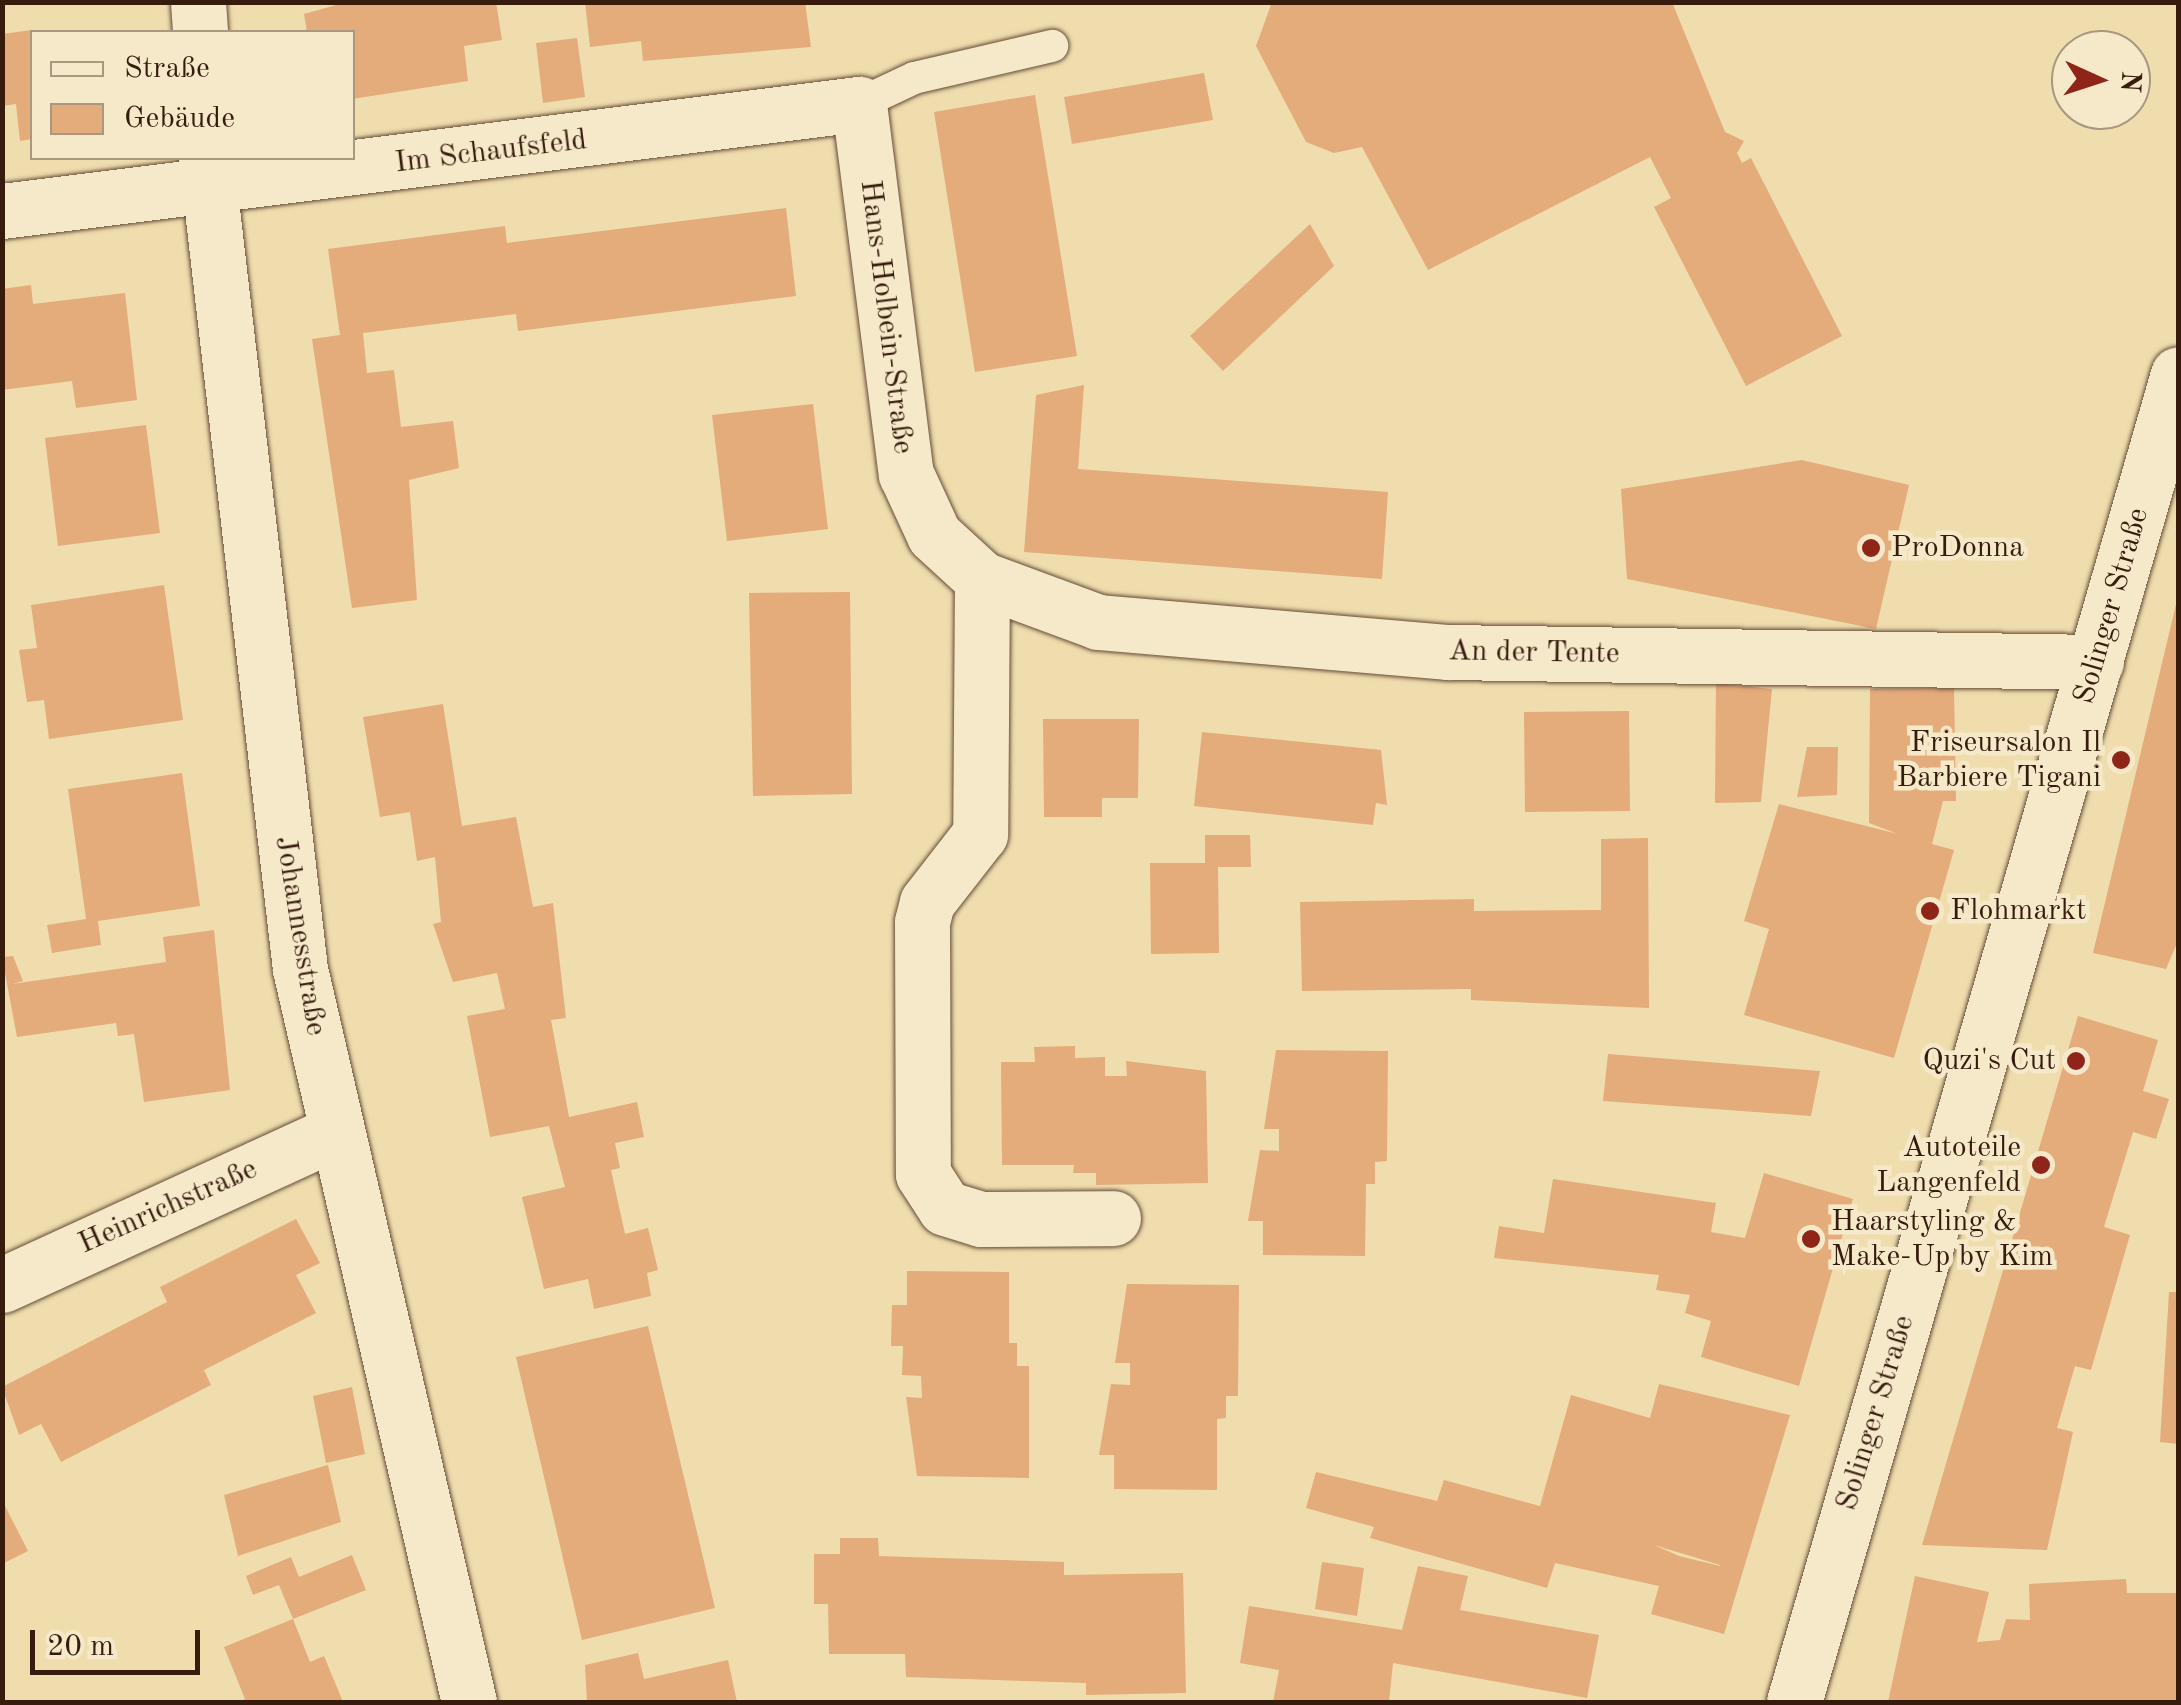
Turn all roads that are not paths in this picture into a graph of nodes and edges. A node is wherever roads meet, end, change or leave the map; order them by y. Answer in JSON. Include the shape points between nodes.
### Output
{"nodes":[{"id":1,"x":198,"y":2,"type":"edge"},
{"id":2,"x":200,"y":30,"type":"edge"},
{"id":3,"x":1052,"y":46,"type":"dead end"},
{"id":4,"x":859,"y":104,"type":"junction"},
{"id":5,"x":355,"y":157,"type":"edge"},
{"id":6,"x":330,"y":160,"type":"edge"},
{"id":7,"x":207,"y":173,"type":"edge"},
{"id":8,"x":2,"y":212,"type":"edge"},
{"id":9,"x":2178,"y":374,"type":"edge"},
{"id":10,"x":982,"y":579,"type":"junction"},
{"id":11,"x":2096,"y":662,"type":"junction"},
{"id":12,"x":336,"y":1132,"type":"junction"},
{"id":13,"x":1113,"y":1218,"type":"dead end"},
{"id":14,"x":2,"y":1285,"type":"edge"},
{"id":15,"x":469,"y":1702,"type":"edge"},
{"id":16,"x":1794,"y":1702,"type":"edge"}],
"edges":[{"from":1,"to":2,"type":"street"},
{"from":3,"to":4,"type":"lane","via":[[914,78]]},
{"from":4,"to":5,"type":"street","name":"Im Schaufsfeld"},
{"from":4,"to":10,"type":"street","name":"Hans-Holbein-Straße","via":[[906,474],[934,535]]},
{"from":6,"to":7,"type":"street","name":"Im Schaufsfeld"},
{"from":7,"to":8,"type":"street","name":"Im Schaufsfeld"},
{"from":7,"to":12,"type":"street","name":"Johannesstraße","via":[[300,969]]},
{"from":9,"to":11,"type":"street","name":"Solinger Straße"},
{"from":10,"to":11,"type":"street","name":"An der Tente","via":[[1098,622],[1448,652]]},
{"from":10,"to":13,"type":"street","via":[[980,834],[927,902],[922,922],[923,1174],[945,1208],[981,1219]]},
{"from":11,"to":16,"type":"street","name":"Solinger Straße"},
{"from":12,"to":14,"type":"street","name":"Heinrichstraße"},
{"from":12,"to":15,"type":"street","name":"Johannesstraße"}]}
